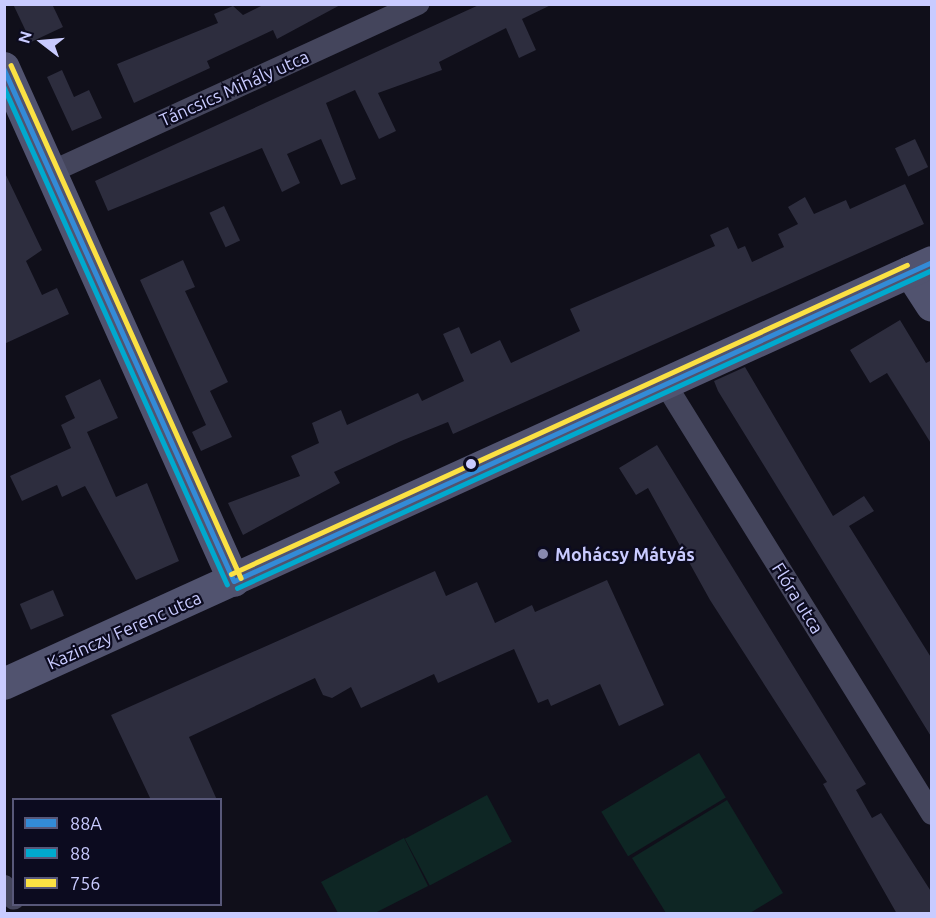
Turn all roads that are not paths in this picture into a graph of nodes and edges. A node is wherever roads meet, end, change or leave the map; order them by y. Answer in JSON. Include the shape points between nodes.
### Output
{"nodes":[{"id":1,"x":418,"y":4,"type":"edge"},
{"id":2,"x":4,"y":68,"type":"edge"},
{"id":3,"x":51,"y":172,"type":"junction"},
{"id":4,"x":921,"y":267,"type":"edge"},
{"id":5,"x":932,"y":306,"type":"edge"},
{"id":6,"x":664,"y":382,"type":"junction"},
{"id":7,"x":234,"y":581,"type":"junction"},
{"id":8,"x":4,"y":684,"type":"edge"},
{"id":9,"x":932,"y":814,"type":"edge"}],
"edges":[{"from":1,"to":3,"type":"street","name":"Táncsics Mihály utca"},
{"from":2,"to":3,"type":"street"},
{"from":3,"to":7,"type":"street"},
{"from":4,"to":5,"type":"street"},
{"from":4,"to":6,"type":"street","name":"Kazinczy Ferenc utca"},
{"from":6,"to":7,"type":"street","name":"Kazinczy Ferenc utca"},
{"from":6,"to":9,"type":"street","name":"Flóra utca"},
{"from":7,"to":8,"type":"street","name":"Kazinczy Ferenc utca"}]}
